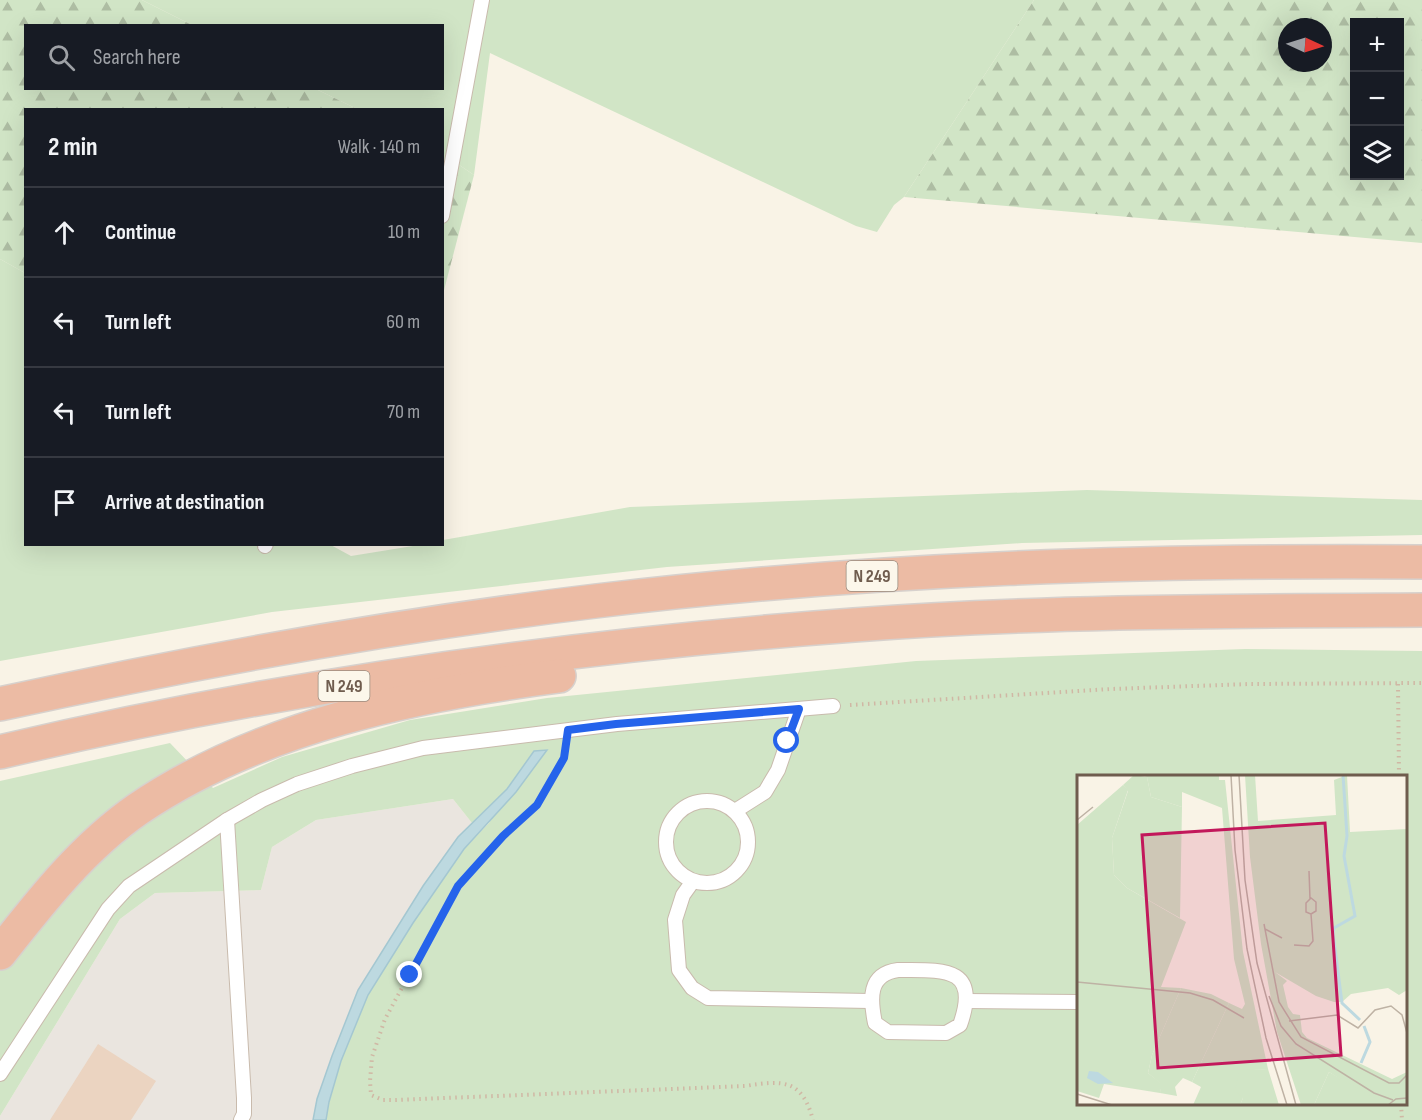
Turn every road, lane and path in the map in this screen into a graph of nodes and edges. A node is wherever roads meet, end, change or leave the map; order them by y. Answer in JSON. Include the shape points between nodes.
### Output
{"nodes":[{"id":1,"x":482,"y":0,"type":"edge"},
{"id":2,"x":444,"y":205,"type":"edge"},
{"id":3,"x":1422,"y":562,"type":"edge"},
{"id":4,"x":1422,"y":610,"type":"edge"},
{"id":5,"x":691,"y":639,"type":"junction"},
{"id":6,"x":1422,"y":683,"type":"edge"},
{"id":7,"x":1398,"y":684,"type":"junction"},
{"id":8,"x":0,"y":704,"type":"edge"},
{"id":9,"x":833,"y":706,"type":"joint"},
{"id":10,"x":799,"y":709,"type":"junction"},
{"id":11,"x":568,"y":730,"type":"junction"},
{"id":12,"x":0,"y":752,"type":"edge"},
{"id":13,"x":1399,"y":775,"type":"edge"},
{"id":14,"x":735,"y":811,"type":"junction"},
{"id":15,"x":227,"y":820,"type":"junction"},
{"id":16,"x":693,"y":881,"type":"junction"},
{"id":17,"x":0,"y":953,"type":"edge"},
{"id":18,"x":870,"y":1001,"type":"junction"},
{"id":19,"x":966,"y":1001,"type":"junction"},
{"id":20,"x":1077,"y":1002,"type":"edge"},
{"id":21,"x":0,"y":1074,"type":"edge"},
{"id":22,"x":1401,"y":1105,"type":"edge"},
{"id":23,"x":241,"y":1120,"type":"edge"},
{"id":24,"x":813,"y":1120,"type":"edge"},
{"id":25,"x":1402,"y":1120,"type":"edge"}],
"edges":[{"from":1,"to":2,"type":"lane"},
{"from":3,"to":8,"type":"highway","number":"N 249","via":[[1285,561],[961,571],[675,592],[405,627],[137,674]]},
{"from":4,"to":5,"type":"highway","number":"N 249","via":[[1097,613],[855,625]]},
{"from":5,"to":12,"type":"highway","number":"N 249","via":[[427,672],[248,702]]},
{"from":5,"to":17,"type":"highway","via":[[649,665],[412,701],[315,727],[205,769],[137,810],[89,850],[39,902]]},
{"from":6,"to":7,"type":"path"},
{"from":7,"to":9,"type":"path","via":[[1227,684]]},
{"from":7,"to":13,"type":"path"},
{"from":9,"to":10,"type":"lane"},
{"from":10,"to":11,"type":"lane"},
{"from":10,"to":14,"type":"lane","via":[[778,770],[765,792]]},
{"from":11,"to":15,"type":"lane","via":[[423,748],[352,765],[297,784]]},
{"from":11,"to":24,"type":"path","via":[[564,758],[537,805],[458,886],[385,1019],[372,1057],[372,1095],[396,1100],[773,1082],[792,1085],[800,1092]]},
{"from":14,"to":16,"type":"lane","via":[[749,836],[743,864],[721,882]]},
{"from":14,"to":16,"type":"lane","via":[[724,804],[698,802],[676,815],[669,826],[667,852],[672,864]]},
{"from":15,"to":21,"type":"lane","via":[[129,886],[108,909]]},
{"from":15,"to":23,"type":"lane","via":[[244,1098]]},
{"from":16,"to":18,"type":"lane","via":[[683,895],[675,920],[679,970],[692,988],[708,998]]},
{"from":18,"to":19,"type":"lane","via":[[877,980],[888,972],[941,970],[955,974],[964,987]]},
{"from":18,"to":19,"type":"lane","via":[[875,1023],[888,1032],[945,1034],[960,1025]]},
{"from":19,"to":20,"type":"lane"},
{"from":22,"to":25,"type":"path"}]}
